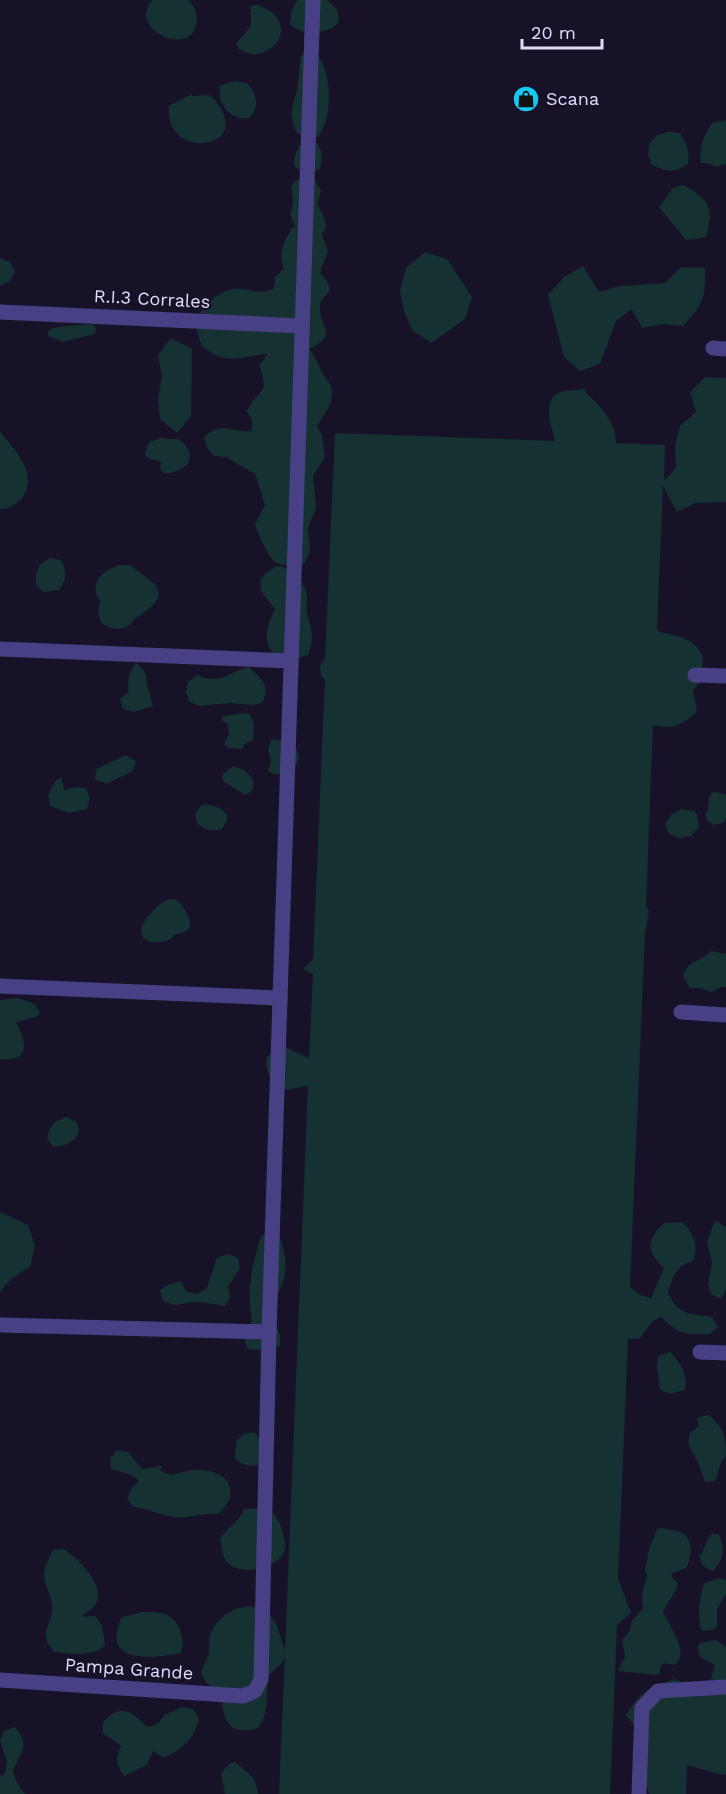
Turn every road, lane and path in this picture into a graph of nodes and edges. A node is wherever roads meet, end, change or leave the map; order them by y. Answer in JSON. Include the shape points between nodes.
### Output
{"nodes":[{"id":1,"x":313,"y":0,"type":"edge"},
{"id":2,"x":0,"y":312,"type":"edge"},
{"id":3,"x":302,"y":326,"type":"junction"},
{"id":4,"x":0,"y":649,"type":"edge"},
{"id":5,"x":291,"y":661,"type":"junction"},
{"id":6,"x":695,"y":675,"type":"dead end"},
{"id":7,"x":726,"y":676,"type":"edge"},
{"id":8,"x":0,"y":986,"type":"edge"},
{"id":9,"x":280,"y":998,"type":"junction"},
{"id":10,"x":681,"y":1012,"type":"dead end"},
{"id":11,"x":726,"y":1015,"type":"edge"},
{"id":12,"x":0,"y":1325,"type":"edge"},
{"id":13,"x":269,"y":1332,"type":"junction"},
{"id":14,"x":700,"y":1352,"type":"dead end"},
{"id":15,"x":726,"y":1353,"type":"edge"},
{"id":16,"x":0,"y":1680,"type":"edge"},
{"id":17,"x":726,"y":1687,"type":"edge"},
{"id":18,"x":639,"y":1794,"type":"edge"}],
"edges":[{"from":1,"to":3,"type":"street"},
{"from":2,"to":3,"type":"street","name":"R.I.3 Corrales"},
{"from":3,"to":5,"type":"street"},
{"from":4,"to":5,"type":"street"},
{"from":5,"to":9,"type":"street"},
{"from":6,"to":7,"type":"street"},
{"from":8,"to":9,"type":"street"},
{"from":9,"to":13,"type":"street"},
{"from":10,"to":11,"type":"street"},
{"from":12,"to":13,"type":"street"},
{"from":13,"to":16,"type":"street","name":"Pampa Grande","via":[[261,1679],[255,1691],[243,1696]]},
{"from":14,"to":15,"type":"street"},
{"from":17,"to":18,"type":"street","via":[[658,1691],[642,1708]]}]}
